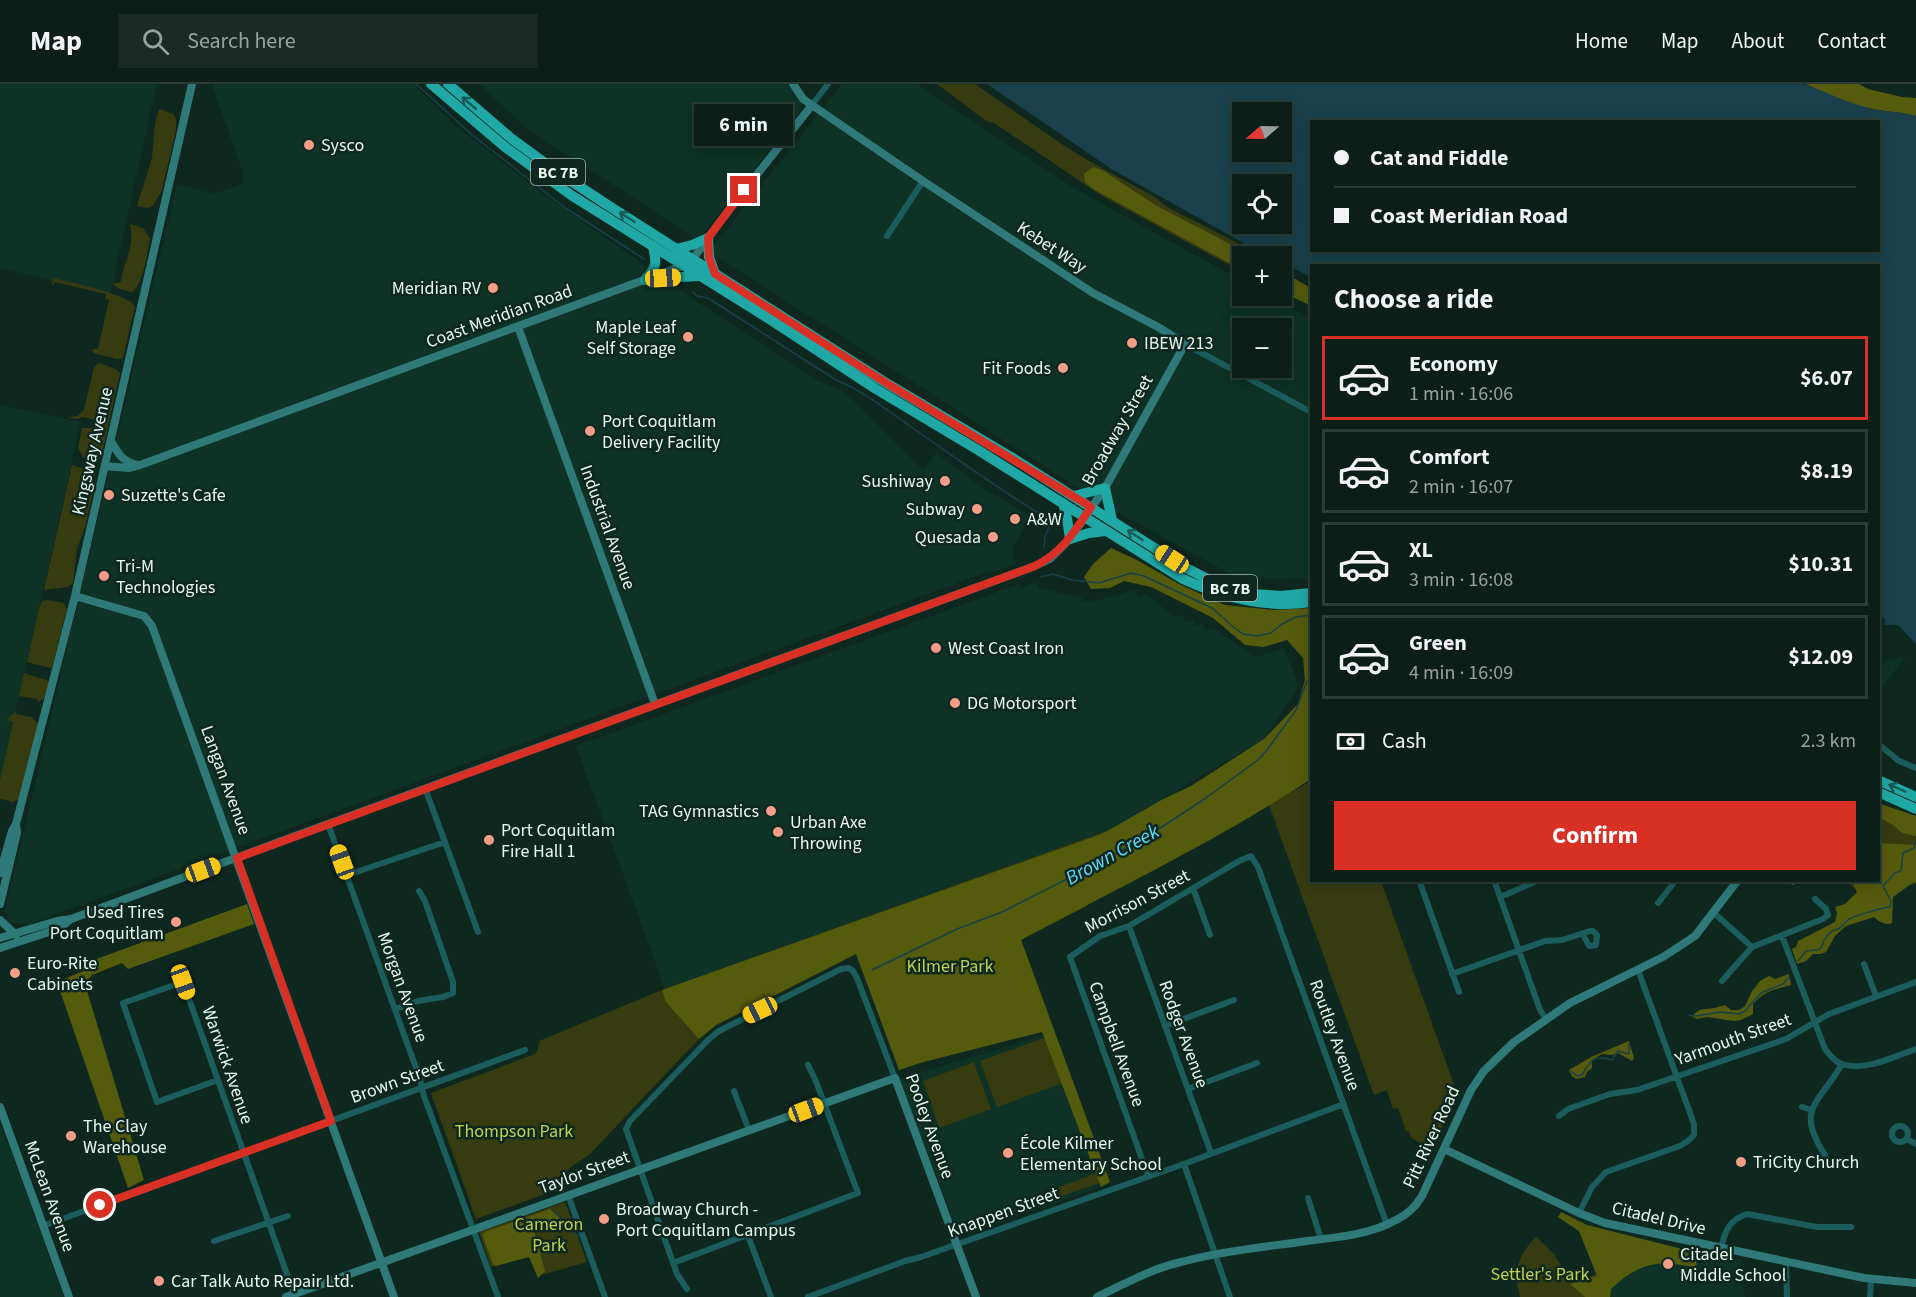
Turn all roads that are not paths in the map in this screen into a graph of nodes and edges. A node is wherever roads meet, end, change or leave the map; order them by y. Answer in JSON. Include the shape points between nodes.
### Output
{"nodes":[{"id":1,"x":192,"y":84,"type":"edge"},
{"id":2,"x":431,"y":84,"type":"edge"},
{"id":3,"x":448,"y":84,"type":"edge"},
{"id":4,"x":793,"y":84,"type":"edge"},
{"id":5,"x":828,"y":84,"type":"edge"},
{"id":6,"x":812,"y":105,"type":"junction"},
{"id":7,"x":922,"y":181,"type":"junction"},
{"id":8,"x":887,"y":236,"type":"dead end"},
{"id":9,"x":708,"y":238,"type":"junction"},
{"id":10,"x":652,"y":246,"type":"junction"},
{"id":11,"x":676,"y":249,"type":"junction"},
{"id":12,"x":692,"y":260,"type":"junction"},
{"id":13,"x":682,"y":266,"type":"junction"},
{"id":14,"x":715,"y":274,"type":"junction"},
{"id":15,"x":699,"y":276,"type":"junction"},
{"id":16,"x":645,"y":280,"type":"junction"},
{"id":17,"x":518,"y":327,"type":"junction"},
{"id":18,"x":1185,"y":344,"type":"junction"},
{"id":19,"x":1310,"y":411,"type":"edge"},
{"id":20,"x":111,"y":441,"type":"junction"},
{"id":21,"x":140,"y":465,"type":"junction"},
{"id":22,"x":105,"y":466,"type":"junction"},
{"id":23,"x":1105,"y":488,"type":"junction"},
{"id":24,"x":1074,"y":496,"type":"junction"},
{"id":25,"x":1063,"y":503,"type":"junction"},
{"id":26,"x":1091,"y":507,"type":"junction"},
{"id":27,"x":1084,"y":517,"type":"junction"},
{"id":28,"x":1112,"y":520,"type":"junction"},
{"id":29,"x":1106,"y":531,"type":"junction"},
{"id":30,"x":1070,"y":539,"type":"junction"},
{"id":31,"x":1310,"y":593,"type":"edge"},
{"id":32,"x":75,"y":596,"type":"junction"},
{"id":33,"x":1310,"y":602,"type":"edge"},
{"id":34,"x":655,"y":704,"type":"junction"},
{"id":35,"x":1880,"y":746,"type":"edge"},
{"id":36,"x":1916,"y":768,"type":"edge"},
{"id":37,"x":1880,"y":781,"type":"edge"},
{"id":38,"x":425,"y":788,"type":"junction"},
{"id":39,"x":1880,"y":793,"type":"edge"},
{"id":40,"x":1916,"y":797,"type":"edge"},
{"id":41,"x":1916,"y":808,"type":"edge"},
{"id":42,"x":16,"y":824,"type":"junction"},
{"id":43,"x":328,"y":824,"type":"junction"},
{"id":44,"x":445,"y":842,"type":"junction"},
{"id":45,"x":1251,"y":856,"type":"joint"},
{"id":46,"x":237,"y":858,"type":"junction"},
{"id":47,"x":0,"y":873,"type":"edge"},
{"id":48,"x":347,"y":875,"type":"junction"},
{"id":49,"x":1420,"y":882,"type":"edge"},
{"id":50,"x":1495,"y":882,"type":"edge"},
{"id":51,"x":1534,"y":882,"type":"edge"},
{"id":52,"x":1672,"y":882,"type":"edge"},
{"id":53,"x":1737,"y":882,"type":"edge"},
{"id":54,"x":1193,"y":888,"type":"junction"},
{"id":55,"x":419,"y":891,"type":"dead end"},
{"id":56,"x":1500,"y":897,"type":"junction"},
{"id":57,"x":1815,"y":899,"type":"dead end"},
{"id":58,"x":1658,"y":903,"type":"dead end"},
{"id":59,"x":0,"y":904,"type":"edge"},
{"id":60,"x":1714,"y":913,"type":"junction"},
{"id":61,"x":71,"y":919,"type":"junction"},
{"id":62,"x":0,"y":920,"type":"edge"},
{"id":63,"x":1129,"y":926,"type":"junction"},
{"id":64,"x":478,"y":932,"type":"dead end"},
{"id":65,"x":16,"y":934,"type":"junction"},
{"id":66,"x":1582,"y":934,"type":"dead end"},
{"id":67,"x":1210,"y":935,"type":"dead end"},
{"id":68,"x":1782,"y":936,"type":"junction"},
{"id":69,"x":0,"y":938,"type":"edge"},
{"id":70,"x":1752,"y":946,"type":"junction"},
{"id":71,"x":2,"y":950,"type":"edge"},
{"id":72,"x":1519,"y":950,"type":"junction"},
{"id":73,"x":1070,"y":957,"type":"joint"},
{"id":74,"x":1864,"y":964,"type":"dead end"},
{"id":75,"x":1638,"y":970,"type":"junction"},
{"id":76,"x":1452,"y":974,"type":"junction"},
{"id":77,"x":1722,"y":981,"type":"dead end"},
{"id":78,"x":1916,"y":982,"type":"edge"},
{"id":79,"x":1459,"y":992,"type":"dead end"},
{"id":80,"x":1876,"y":996,"type":"junction"},
{"id":81,"x":1234,"y":1000,"type":"dead end"},
{"id":82,"x":395,"y":1009,"type":"junction"},
{"id":83,"x":1547,"y":1020,"type":"junction"},
{"id":84,"x":1815,"y":1023,"type":"junction"},
{"id":85,"x":1165,"y":1026,"type":"junction"},
{"id":86,"x":1916,"y":1049,"type":"edge"},
{"id":87,"x":525,"y":1050,"type":"dead end"},
{"id":88,"x":1257,"y":1063,"type":"dead end"},
{"id":89,"x":1842,"y":1064,"type":"junction"},
{"id":90,"x":808,"y":1065,"type":"dead end"},
{"id":91,"x":1677,"y":1075,"type":"junction"},
{"id":92,"x":895,"y":1078,"type":"junction"},
{"id":93,"x":218,"y":1080,"type":"junction"},
{"id":94,"x":422,"y":1088,"type":"junction"},
{"id":95,"x":1188,"y":1089,"type":"junction"},
{"id":96,"x":734,"y":1091,"type":"dead end"},
{"id":97,"x":825,"y":1104,"type":"junction"},
{"id":98,"x":1344,"y":1104,"type":"junction"},
{"id":99,"x":0,"y":1107,"type":"edge"},
{"id":100,"x":1802,"y":1107,"type":"dead end"},
{"id":101,"x":1812,"y":1110,"type":"junction"},
{"id":102,"x":1559,"y":1116,"type":"dead end"},
{"id":103,"x":331,"y":1121,"type":"junction"},
{"id":104,"x":749,"y":1130,"type":"junction"},
{"id":105,"x":1907,"y":1139,"type":"dead end"},
{"id":106,"x":1916,"y":1144,"type":"edge"},
{"id":107,"x":1443,"y":1149,"type":"junction"},
{"id":108,"x":243,"y":1152,"type":"junction"},
{"id":109,"x":1211,"y":1153,"type":"junction"},
{"id":110,"x":1825,"y":1155,"type":"dead end"},
{"id":111,"x":1184,"y":1164,"type":"junction"},
{"id":112,"x":639,"y":1169,"type":"junction"},
{"id":113,"x":1148,"y":1176,"type":"junction"},
{"id":114,"x":568,"y":1196,"type":"junction"},
{"id":115,"x":1308,"y":1198,"type":"dead end"},
{"id":116,"x":1579,"y":1213,"type":"junction"},
{"id":117,"x":288,"y":1216,"type":"dead end"},
{"id":118,"x":268,"y":1222,"type":"junction"},
{"id":119,"x":1387,"y":1225,"type":"junction"},
{"id":120,"x":43,"y":1226,"type":"junction"},
{"id":121,"x":1851,"y":1227,"type":"dead end"},
{"id":122,"x":473,"y":1230,"type":"junction"},
{"id":123,"x":747,"y":1233,"type":"junction"},
{"id":124,"x":1321,"y":1239,"type":"junction"},
{"id":125,"x":214,"y":1241,"type":"dead end"},
{"id":126,"x":956,"y":1245,"type":"junction"},
{"id":127,"x":1721,"y":1248,"type":"junction"},
{"id":128,"x":1216,"y":1254,"type":"junction"},
{"id":129,"x":1786,"y":1262,"type":"junction"},
{"id":130,"x":382,"y":1263,"type":"junction"},
{"id":131,"x":673,"y":1263,"type":"junction"},
{"id":132,"x":1871,"y":1280,"type":"junction"},
{"id":133,"x":1916,"y":1283,"type":"edge"},
{"id":134,"x":687,"y":1289,"type":"dead end"},
{"id":135,"x":290,"y":1295,"type":"edge"},
{"id":136,"x":69,"y":1297,"type":"edge"},
{"id":137,"x":394,"y":1297,"type":"edge"},
{"id":138,"x":498,"y":1297,"type":"edge"},
{"id":139,"x":605,"y":1297,"type":"edge"},
{"id":140,"x":771,"y":1297,"type":"edge"},
{"id":141,"x":808,"y":1297,"type":"edge"},
{"id":142,"x":976,"y":1297,"type":"edge"},
{"id":143,"x":1097,"y":1297,"type":"edge"},
{"id":144,"x":1230,"y":1297,"type":"edge"},
{"id":145,"x":1787,"y":1297,"type":"edge"},
{"id":146,"x":1870,"y":1297,"type":"edge"}],
"edges":[{"from":1,"to":20,"type":"street","name":"Kingsway Avenue"},
{"from":2,"to":10,"type":"highway","number":"BC 7B","via":[[505,147]]},
{"from":11,"to":3,"type":"highway","number":"BC 7B","one_way":true,"via":[[556,171]]},
{"from":4,"to":6,"type":"street","name":"Kebet Way"},
{"from":5,"to":6,"type":"street","name":"Coast Meridian Road"},
{"from":6,"to":7,"type":"street","name":"Kebet Way"},
{"from":6,"to":9,"type":"street","name":"Coast Meridian Road"},
{"from":7,"to":8,"type":"street"},
{"from":7,"to":18,"type":"street","name":"Kebet Way","via":[[1093,293]]},
{"from":9,"to":11,"type":"highway"},
{"from":9,"to":12,"type":"street","name":"Coast Meridian Road"},
{"from":9,"to":14,"type":"highway"},
{"from":10,"to":13,"type":"highway","number":"BC 7B"},
{"from":10,"to":16,"type":"highway","via":[[656,262]]},
{"from":11,"to":12,"type":"highway","number":"BC 7B"},
{"from":12,"to":13,"type":"street","name":"Coast Meridian Road"},
{"from":12,"to":14,"type":"highway","number":"BC 7B"},
{"from":13,"to":15,"type":"highway","number":"BC 7B"},
{"from":13,"to":16,"type":"street","name":"Coast Meridian Road"},
{"from":14,"to":24,"type":"highway","number":"BC 7B"},
{"from":15,"to":16,"type":"highway"},
{"from":15,"to":25,"type":"highway","number":"BC 7B"},
{"from":16,"to":17,"type":"street","name":"Coast Meridian Road"},
{"from":17,"to":21,"type":"street","name":"Coast Meridian Road"},
{"from":17,"to":34,"type":"street","name":"Industrial Avenue"},
{"from":18,"to":19,"type":"street","name":"Kebet Way"},
{"from":18,"to":23,"type":"street","name":"Broadway Street"},
{"from":20,"to":21,"type":"street","via":[[125,460]]},
{"from":20,"to":22,"type":"street","name":"Kingsway Avenue"},
{"from":21,"to":22,"type":"street","name":"Coast Meridian Road"},
{"from":22,"to":32,"type":"street","name":"Kingsway Avenue"},
{"from":23,"to":24,"type":"highway"},
{"from":23,"to":26,"type":"street","name":"Broadway Street"},
{"from":23,"to":28,"type":"highway"},
{"from":24,"to":26,"type":"highway","number":"BC 7B"},
{"from":25,"to":27,"type":"highway","number":"BC 7B"},
{"from":25,"to":30,"type":"highway"},
{"from":26,"to":27,"type":"street","name":"Broadway Street"},
{"from":26,"to":28,"type":"highway","number":"BC 7B"},
{"from":27,"to":29,"type":"highway","number":"BC 7B"},
{"from":27,"to":30,"type":"street","name":"Broadway Street"},
{"from":31,"to":28,"type":"highway","number":"BC 7B","one_way":true,"via":[[1265,595],[1217,584]]},
{"from":29,"to":30,"type":"highway"},
{"from":29,"to":33,"type":"highway","number":"BC 7B","via":[[1183,579],[1212,592],[1250,602]]},
{"from":30,"to":34,"type":"street","name":"Broadway Street","via":[[1050,559],[1035,566]]},
{"from":32,"to":42,"type":"street","name":"Kingsway Avenue"},
{"from":32,"to":46,"type":"street","name":"Langan Avenue","via":[[144,616],[152,626]]},
{"from":34,"to":38,"type":"street","name":"Broadway Street"},
{"from":35,"to":36,"type":"street","via":[[1899,761]]},
{"from":40,"to":37,"type":"highway","one_way":true},
{"from":38,"to":43,"type":"street","name":"Broadway Street"},
{"from":38,"to":44,"type":"street"},
{"from":39,"to":41,"type":"highway"},
{"from":42,"to":47,"type":"street","name":"Kingsway Avenue"},
{"from":42,"to":59,"type":"street","name":"Kingsway Avenue"},
{"from":43,"to":46,"type":"street","name":"Broadway Street"},
{"from":43,"to":48,"type":"street","name":"Morgan Avenue"},
{"from":44,"to":48,"type":"street"},
{"from":44,"to":64,"type":"street"},
{"from":45,"to":54,"type":"street","name":"Morrison Street"},
{"from":45,"to":98,"type":"street","name":"Routley Avenue"},
{"from":46,"to":61,"type":"street","name":"Broadway Street"},
{"from":46,"to":103,"type":"street","name":"Langan Avenue"},
{"from":48,"to":82,"type":"street","name":"Morgan Avenue"},
{"from":49,"to":76,"type":"street"},
{"from":50,"to":56,"type":"street"},
{"from":51,"to":56,"type":"street"},
{"from":52,"to":58,"type":"street"},
{"from":53,"to":60,"type":"street","name":"Pitt River Road"},
{"from":54,"to":63,"type":"street","name":"Morrison Street"},
{"from":54,"to":67,"type":"street"},
{"from":55,"to":82,"type":"street","via":[[453,982],[453,993]]},
{"from":56,"to":72,"type":"street"},
{"from":57,"to":68,"type":"street","via":[[1827,915]]},
{"from":60,"to":70,"type":"street"},
{"from":60,"to":75,"type":"street","name":"Pitt River Road","via":[[1695,936]]},
{"from":61,"to":65,"type":"street","name":"Broadway Street"},
{"from":61,"to":71,"type":"street","name":"Broadway Street","via":[[58,929]]},
{"from":62,"to":65,"type":"street"},
{"from":63,"to":73,"type":"street","name":"Morrison Street","via":[[1100,936]]},
{"from":63,"to":85,"type":"street","name":"Rodger Avenue"},
{"from":65,"to":69,"type":"street","name":"Broadway Street"},
{"from":66,"to":72,"type":"street"},
{"from":68,"to":70,"type":"street"},
{"from":68,"to":84,"type":"street"},
{"from":70,"to":77,"type":"street"},
{"from":72,"to":76,"type":"street"},
{"from":72,"to":83,"type":"street"},
{"from":73,"to":113,"type":"street","name":"Campbell Avenue"},
{"from":74,"to":80,"type":"street"},
{"from":75,"to":83,"type":"street","name":"Pitt River Road","via":[[1579,998]]},
{"from":75,"to":91,"type":"street"},
{"from":76,"to":79,"type":"street"},
{"from":78,"to":80,"type":"street","name":"Yarmouth Street"},
{"from":80,"to":84,"type":"street","name":"Yarmouth Street"},
{"from":81,"to":85,"type":"street"},
{"from":82,"to":94,"type":"street","name":"Morgan Avenue"},
{"from":83,"to":107,"type":"street","name":"Pitt River Road","via":[[1514,1042],[1480,1074]]},
{"from":84,"to":89,"type":"street","via":[[1825,1049]]},
{"from":84,"to":91,"type":"street","name":"Yarmouth Street","via":[[1786,1039]]},
{"from":85,"to":95,"type":"street","name":"Rodger Avenue"},
{"from":86,"to":89,"type":"street","via":[[1859,1067]]},
{"from":87,"to":94,"type":"street","name":"Brown Street"},
{"from":88,"to":95,"type":"street"},
{"from":89,"to":101,"type":"street"},
{"from":90,"to":97,"type":"street"},
{"from":91,"to":102,"type":"street","name":"Yarmouth Street","via":[[1637,1090],[1610,1094]]},
{"from":91,"to":116,"type":"street","via":[[1694,1135],[1680,1146],[1606,1172],[1592,1187]]},
{"from":92,"to":97,"type":"street","name":"Taylor Street"},
{"from":92,"to":112,"type":"street","name":"Pooley Avenue","via":[[857,978],[846,968],[708,1040],[630,1121],[626,1129]]},
{"from":92,"to":126,"type":"street","name":"Pooley Avenue"},
{"from":93,"to":93,"type":"street","name":"Warwick Avenue","via":[[183,982],[123,1003],[157,1102]]},
{"from":93,"to":108,"type":"street","name":"Warwick Avenue"},
{"from":94,"to":103,"type":"street","name":"Brown Street"},
{"from":94,"to":122,"type":"street","name":"Morgan Avenue"},
{"from":95,"to":109,"type":"street","name":"Rodger Avenue"},
{"from":96,"to":104,"type":"street"},
{"from":97,"to":104,"type":"street","name":"Taylor Street"},
{"from":97,"to":123,"type":"street","via":[[858,1193]]},
{"from":98,"to":109,"type":"street","name":"Knappen Street"},
{"from":98,"to":119,"type":"street","name":"Routley Avenue"},
{"from":99,"to":120,"type":"street","name":"McLean Avenue"},
{"from":100,"to":101,"type":"street"},
{"from":101,"to":110,"type":"street","via":[[1811,1128]]},
{"from":103,"to":108,"type":"street","name":"Brown Street"},
{"from":103,"to":130,"type":"street","name":"Langan Avenue"},
{"from":104,"to":112,"type":"street","name":"Taylor Street"},
{"from":105,"to":106,"type":"street"},
{"from":107,"to":116,"type":"street","name":"Citadel Drive"},
{"from":107,"to":119,"type":"street","name":"Pitt River Road","via":[[1419,1201]]},
{"from":108,"to":118,"type":"street","name":"Warwick Avenue"},
{"from":108,"to":120,"type":"street","name":"Brown Street"},
{"from":109,"to":111,"type":"street","name":"Knappen Street"},
{"from":111,"to":113,"type":"street","name":"Knappen Street"},
{"from":111,"to":128,"type":"street"},
{"from":112,"to":114,"type":"street","name":"Taylor Street"},
{"from":112,"to":131,"type":"street"},
{"from":113,"to":126,"type":"street","name":"Knappen Street"},
{"from":114,"to":122,"type":"street","name":"Taylor Street"},
{"from":114,"to":139,"type":"street"},
{"from":115,"to":124,"type":"street"},
{"from":116,"to":127,"type":"street","name":"Citadel Drive","via":[[1616,1226]]},
{"from":117,"to":118,"type":"street"},
{"from":118,"to":125,"type":"street"},
{"from":118,"to":135,"type":"street","name":"Warwick Avenue"},
{"from":119,"to":124,"type":"street","name":"Pitt River Road"},
{"from":120,"to":136,"type":"street","name":"McLean Avenue"},
{"from":121,"to":127,"type":"street","via":[[1817,1227],[1747,1214],[1728,1226]]},
{"from":122,"to":130,"type":"street","name":"Taylor Street"},
{"from":122,"to":138,"type":"street","name":"Morgan Avenue"},
{"from":123,"to":131,"type":"street"},
{"from":123,"to":140,"type":"street"},
{"from":124,"to":128,"type":"street","name":"Pitt River Road"},
{"from":126,"to":141,"type":"street","name":"Knappen Street"},
{"from":126,"to":142,"type":"street","name":"Pooley Avenue"},
{"from":127,"to":129,"type":"street","name":"Citadel Drive"},
{"from":128,"to":143,"type":"street","name":"Pitt River Road","via":[[1160,1268]]},
{"from":128,"to":144,"type":"street"},
{"from":129,"to":132,"type":"street","name":"Citadel Drive"},
{"from":129,"to":145,"type":"street"},
{"from":130,"to":135,"type":"street","name":"Taylor Street"},
{"from":130,"to":137,"type":"street","name":"Langan Avenue"},
{"from":131,"to":134,"type":"street"},
{"from":132,"to":133,"type":"street","name":"Citadel Drive"},
{"from":132,"to":146,"type":"street"}]}
